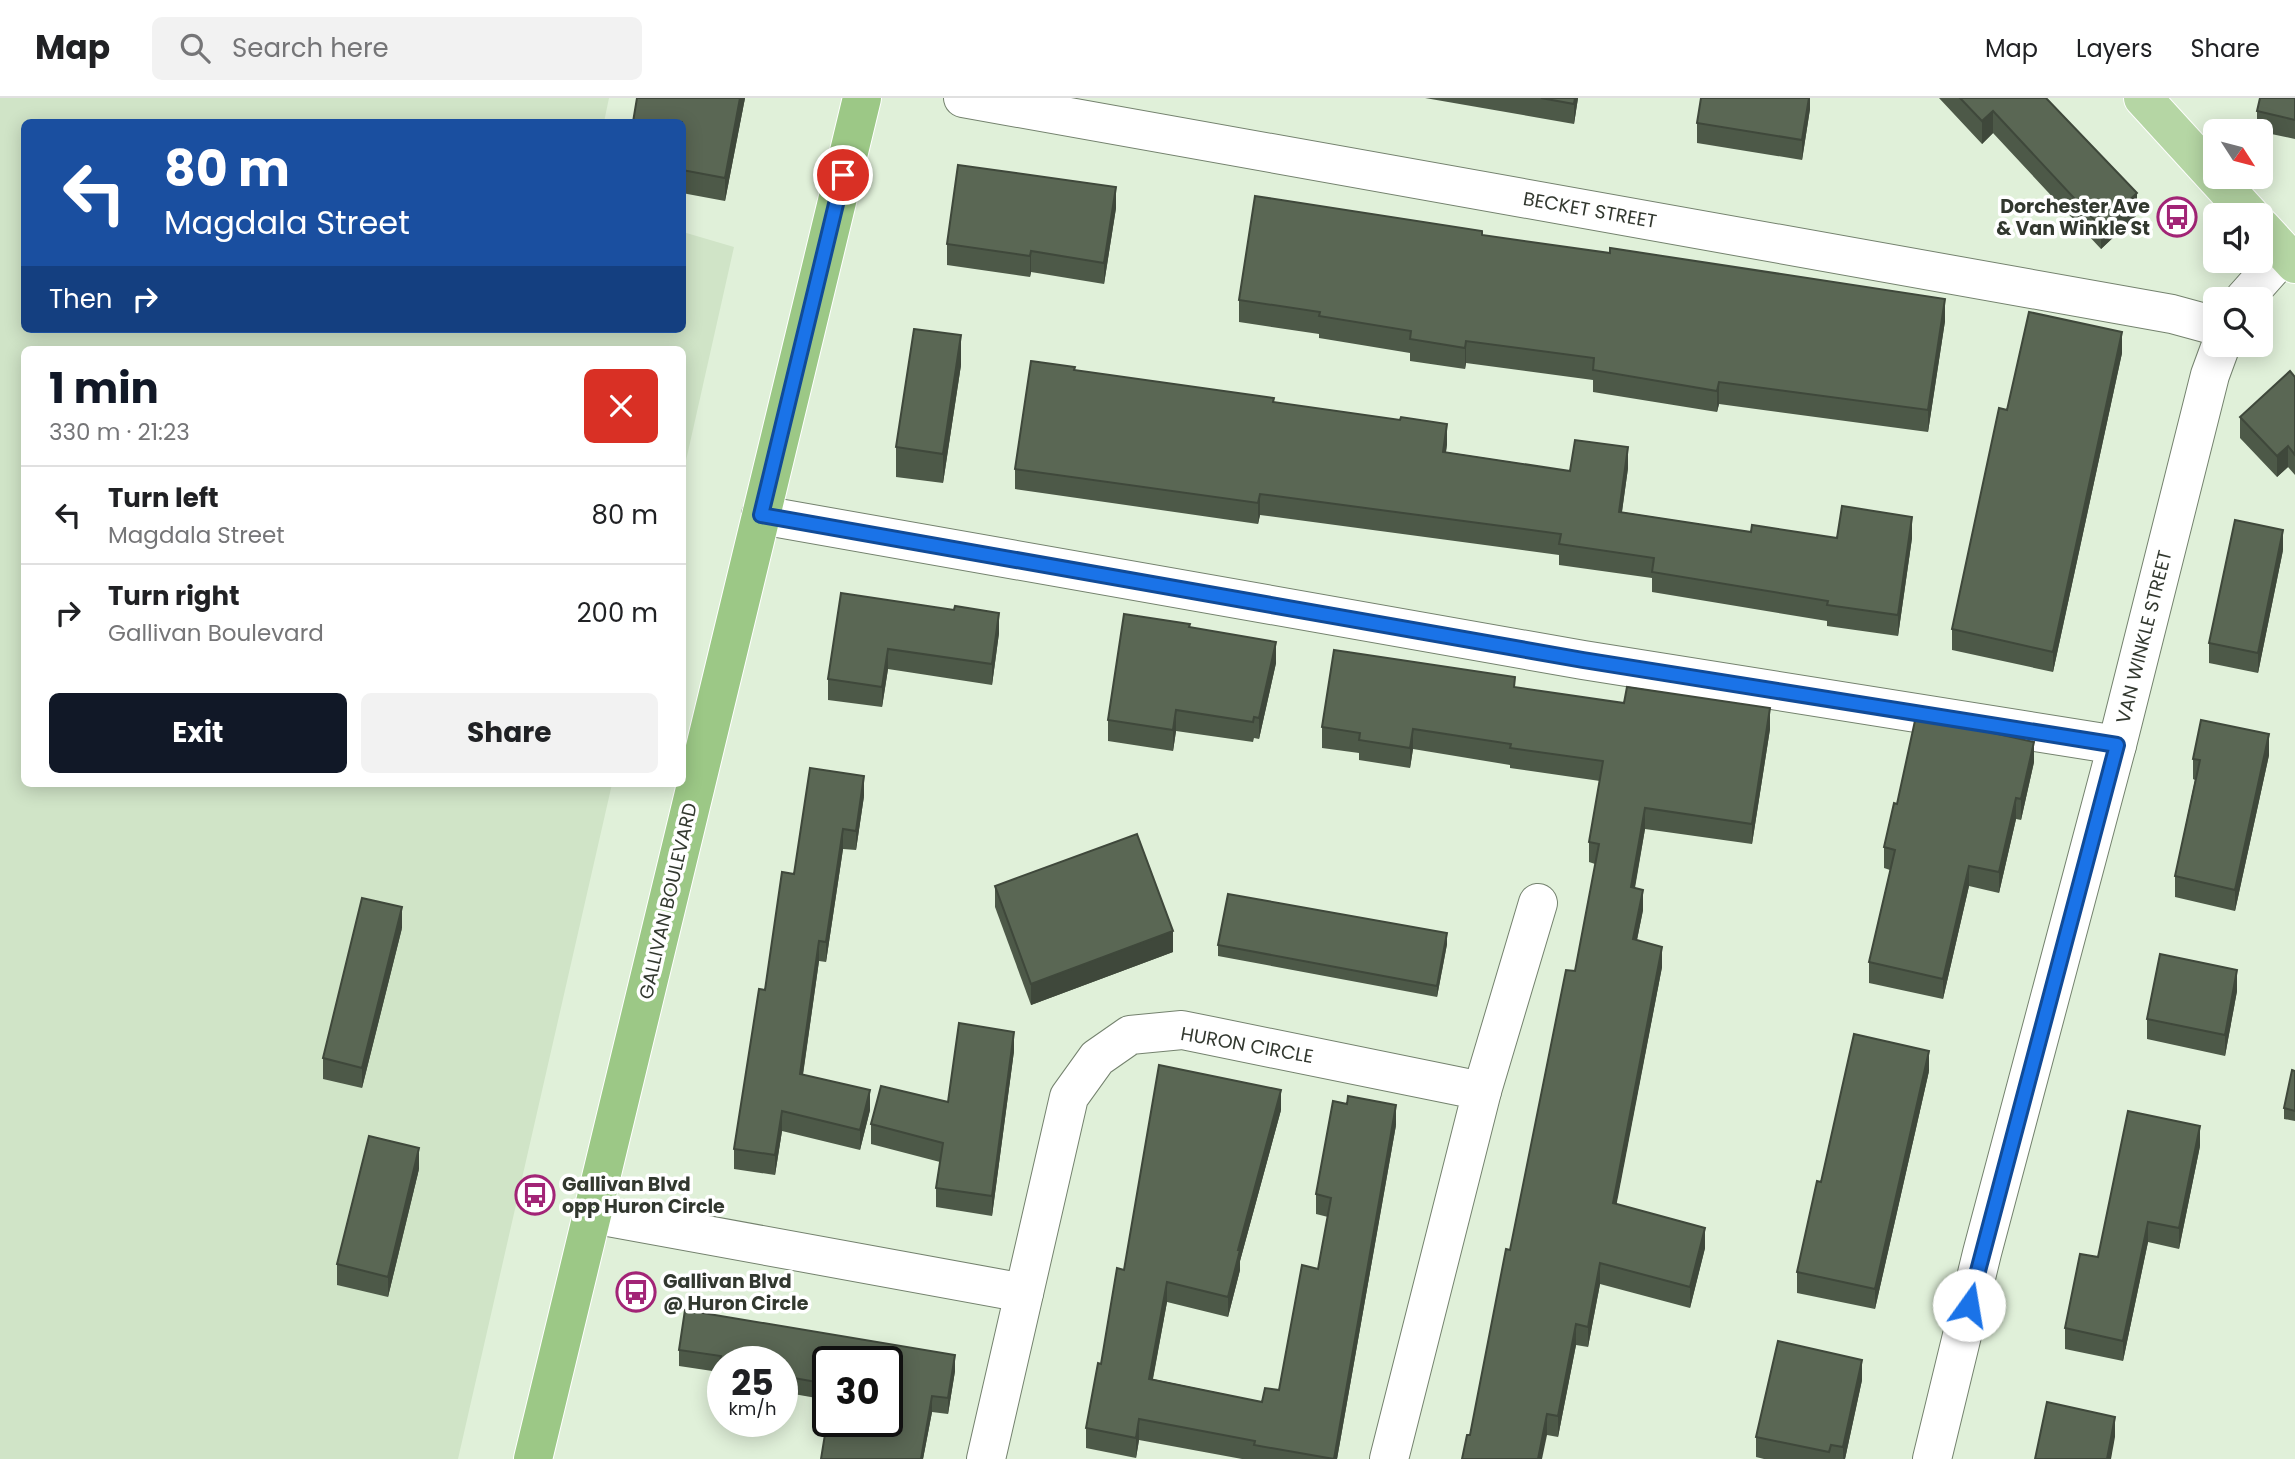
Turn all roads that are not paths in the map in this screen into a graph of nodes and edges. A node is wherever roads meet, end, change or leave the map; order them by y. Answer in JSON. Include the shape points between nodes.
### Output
{"nodes":[{"id":1,"x":862,"y":98,"type":"edge"},
{"id":2,"x":962,"y":98,"type":"edge"},
{"id":3,"x":2144,"y":98,"type":"edge"},
{"id":4,"x":2239,"y":203,"type":"edge"},
{"id":5,"x":2280,"y":248,"type":"edge"},
{"id":6,"x":2253,"y":287,"type":"edge"},
{"id":7,"x":2203,"y":322,"type":"edge"},
{"id":8,"x":2216,"y":357,"type":"edge"},
{"id":9,"x":761,"y":515,"type":"junction"},
{"id":10,"x":2117,"y":745,"type":"junction"},
{"id":11,"x":1538,"y":903,"type":"dead end"},
{"id":12,"x":1482,"y":1091,"type":"junction"},
{"id":13,"x":592,"y":1214,"type":"junction"},
{"id":14,"x":1024,"y":1293,"type":"junction"},
{"id":15,"x":533,"y":1459,"type":"edge"},
{"id":16,"x":985,"y":1459,"type":"edge"},
{"id":17,"x":1389,"y":1459,"type":"edge"},
{"id":18,"x":1932,"y":1459,"type":"edge"}],
"edges":[{"from":1,"to":9,"type":"highway","name":"GALLIVAN BOULEVARD"},
{"from":2,"to":7,"type":"street","name":"BECKET STREET"},
{"from":3,"to":4,"type":"main road"},
{"from":5,"to":6,"type":"street"},
{"from":8,"to":10,"type":"street","name":"VAN WINKLE STREET"},
{"from":9,"to":10,"type":"street","via":[[1583,660]]},
{"from":9,"to":13,"type":"highway","name":"GALLIVAN BOULEVARD"},
{"from":10,"to":18,"type":"street","name":"VAN WINKLE STREET"},
{"from":11,"to":12,"type":"street"},
{"from":12,"to":14,"type":"street","name":"HURON CIRCLE","via":[[1182,1030],[1130,1035],[1097,1058],[1069,1097]]},
{"from":12,"to":17,"type":"street"},
{"from":13,"to":14,"type":"street"},
{"from":13,"to":15,"type":"highway","name":"GALLIVAN BOULEVARD"},
{"from":14,"to":16,"type":"street","name":"HURON CIRCLE"}]}
